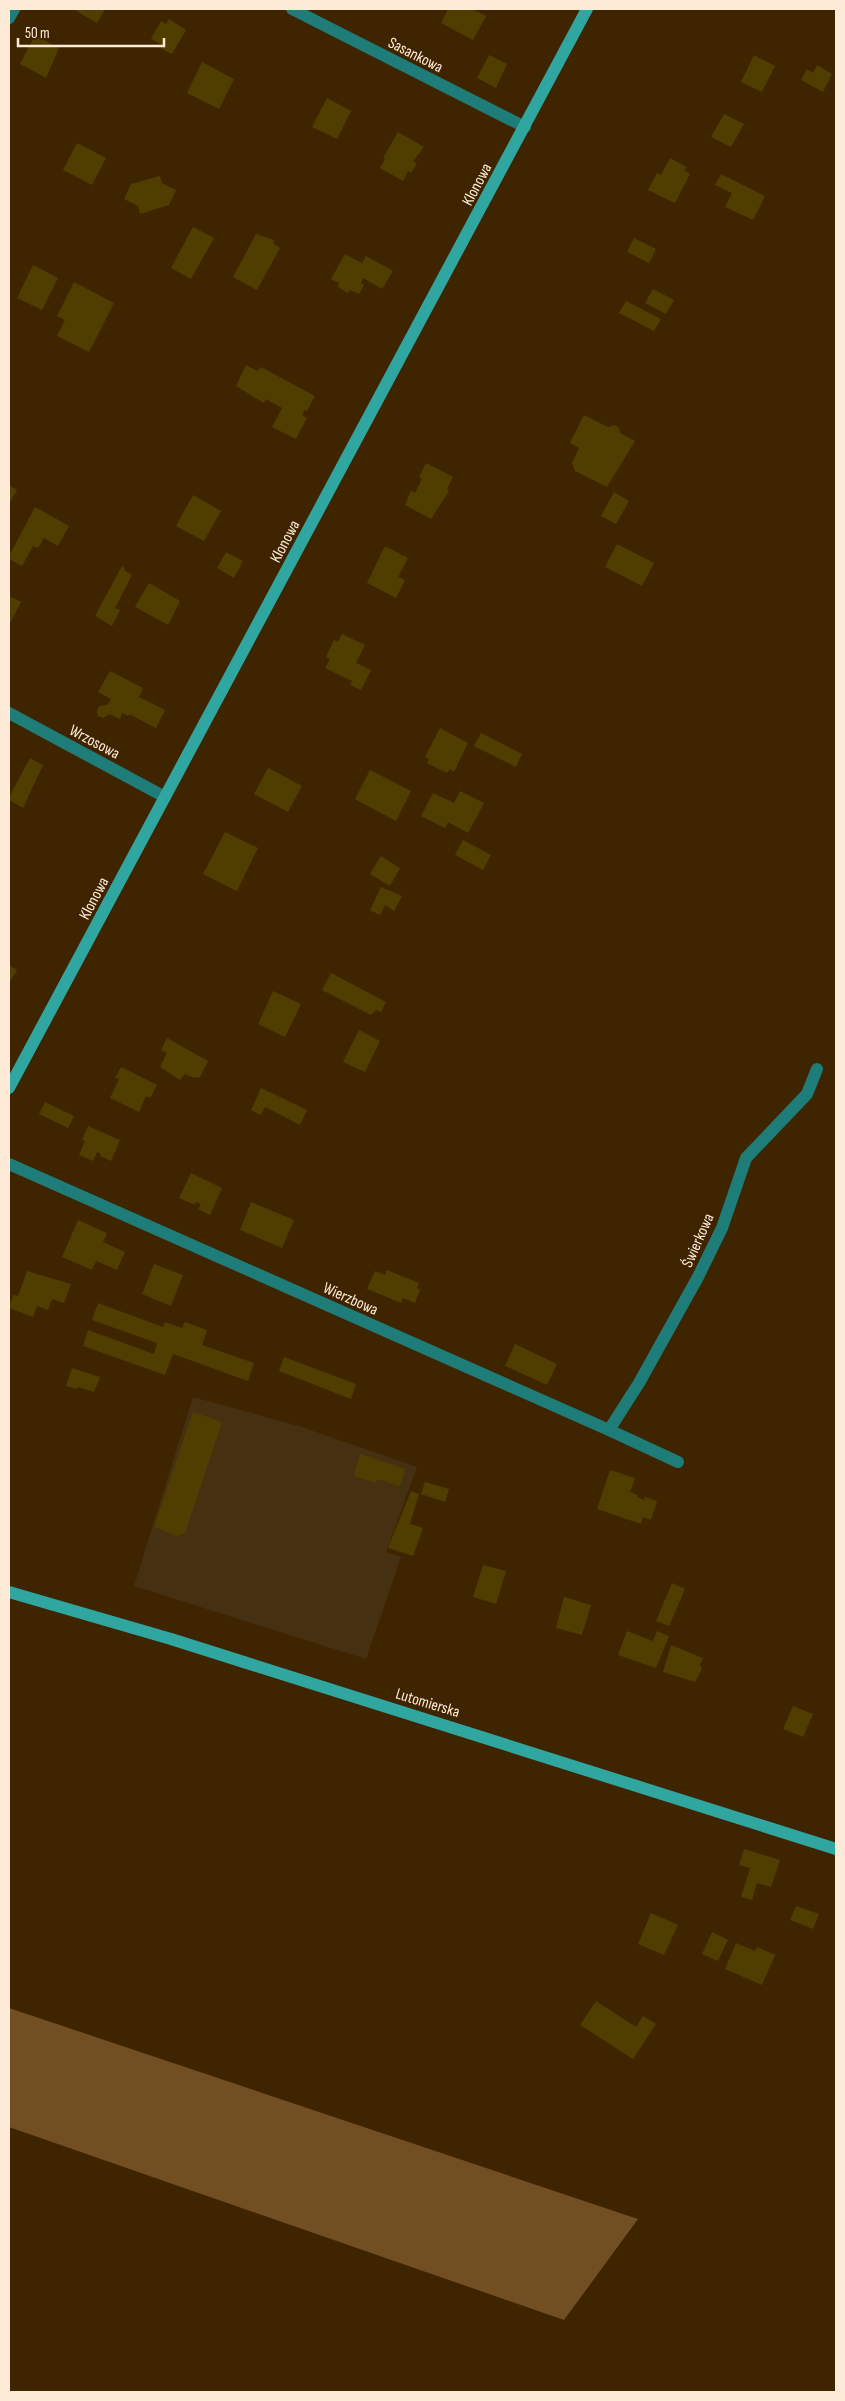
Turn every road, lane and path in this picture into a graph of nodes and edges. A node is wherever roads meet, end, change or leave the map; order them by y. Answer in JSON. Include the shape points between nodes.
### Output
{"nodes":[{"id":1,"x":14,"y":9,"type":"edge"},
{"id":2,"x":292,"y":9,"type":"edge"},
{"id":3,"x":587,"y":9,"type":"edge"},
{"id":4,"x":9,"y":18,"type":"edge"},
{"id":5,"x":525,"y":127,"type":"junction"},
{"id":6,"x":9,"y":713,"type":"edge"},
{"id":7,"x":165,"y":798,"type":"junction"},
{"id":8,"x":817,"y":1069,"type":"dead end"},
{"id":9,"x":9,"y":1088,"type":"edge"},
{"id":10,"x":9,"y":1164,"type":"edge"},
{"id":11,"x":609,"y":1430,"type":"junction"},
{"id":12,"x":678,"y":1462,"type":"dead end"},
{"id":13,"x":9,"y":1592,"type":"edge"},
{"id":14,"x":836,"y":1849,"type":"edge"}],
"edges":[{"from":1,"to":4,"type":"street"},
{"from":2,"to":5,"type":"street","name":"Sasankowa"},
{"from":3,"to":5,"type":"street","name":"Klonowa"},
{"from":5,"to":7,"type":"street","name":"Klonowa"},
{"from":6,"to":7,"type":"street","name":"Wrzosowa"},
{"from":7,"to":9,"type":"street","name":"Klonowa"},
{"from":8,"to":11,"type":"street","name":"Świerkowa","via":[[808,1094],[746,1158],[722,1228],[698,1277]]},
{"from":10,"to":11,"type":"street","name":"Wierzbowa"},
{"from":11,"to":12,"type":"street","name":"Wierzbowa"},
{"from":13,"to":14,"type":"street","name":"Lutomierska","via":[[171,1639]]}]}
